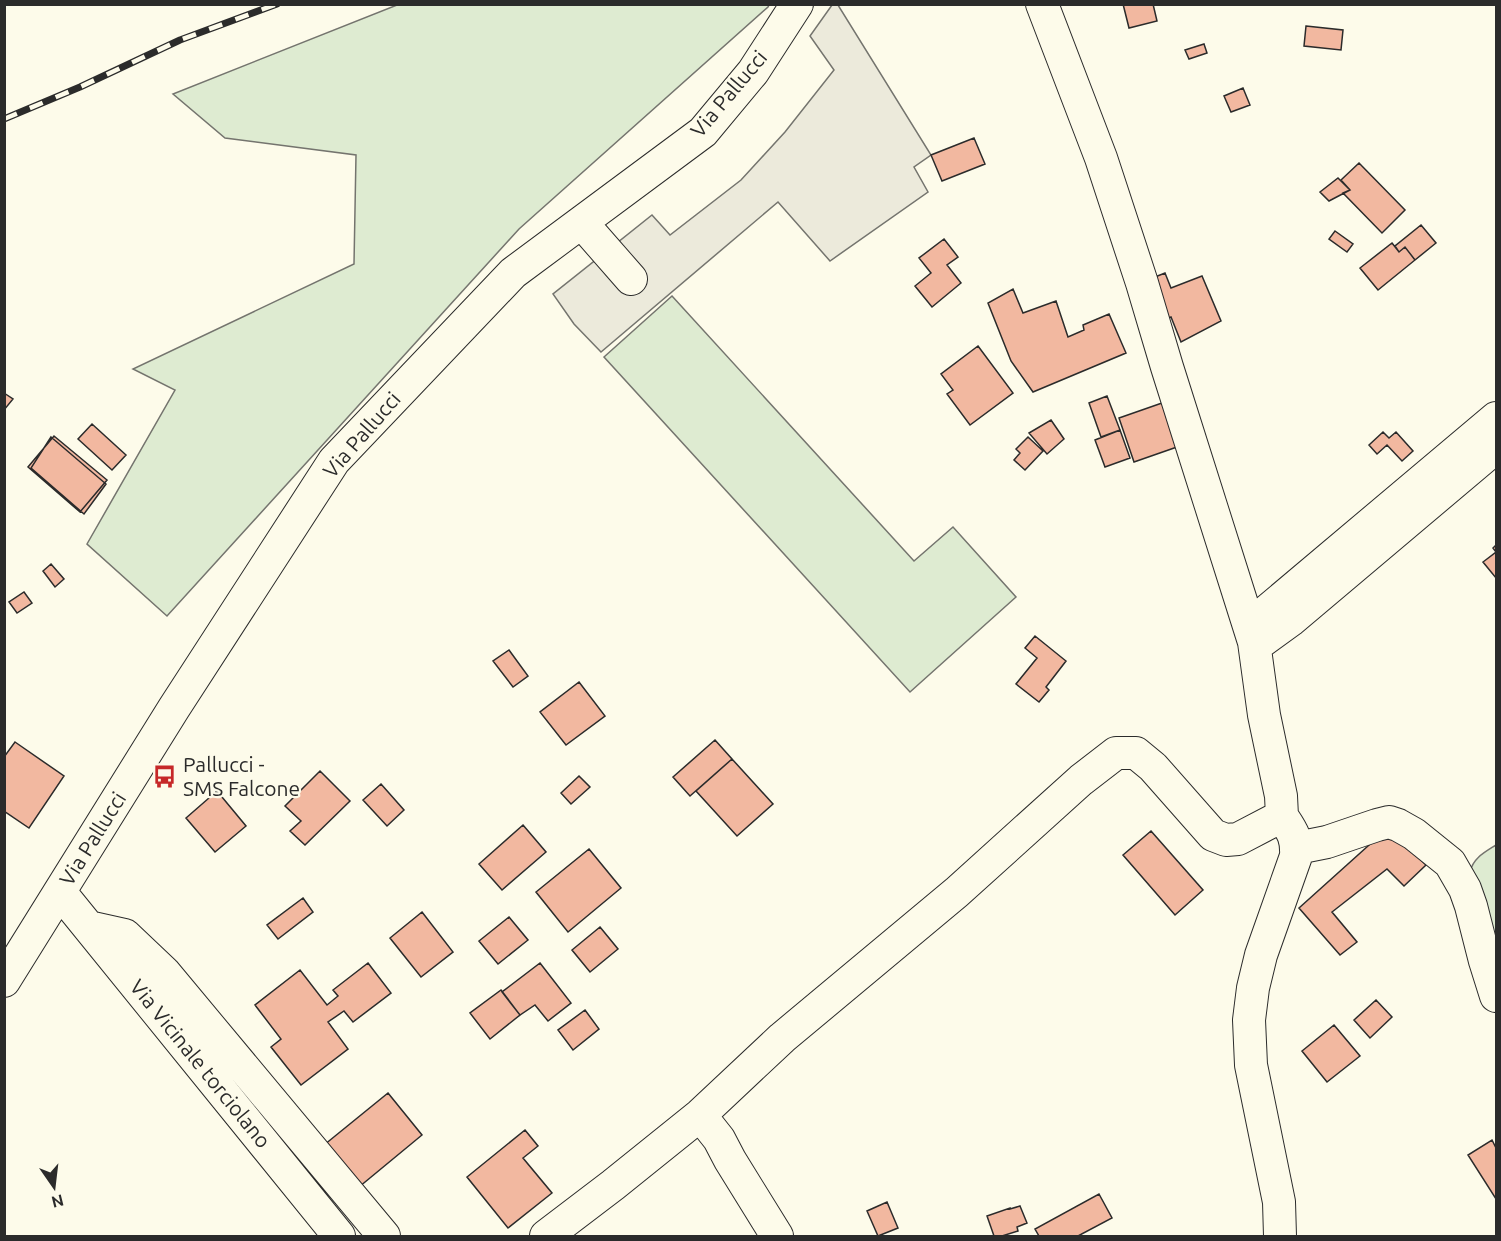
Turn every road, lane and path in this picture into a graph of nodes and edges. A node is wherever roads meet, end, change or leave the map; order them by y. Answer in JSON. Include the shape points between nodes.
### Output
{"nodes":[{"id":1,"x":796,"y":4,"type":"edge"},
{"id":2,"x":1042,"y":4,"type":"edge"},
{"id":3,"x":582,"y":223,"type":"junction"},
{"id":4,"x":631,"y":279,"type":"dead end"},
{"id":5,"x":1497,"y":418,"type":"edge"},
{"id":6,"x":1497,"y":447,"type":"edge"},
{"id":7,"x":1252,"y":636,"type":"junction"},
{"id":8,"x":1282,"y":816,"type":"junction"},
{"id":9,"x":1296,"y":848,"type":"junction"},
{"id":10,"x":60,"y":891,"type":"junction"},
{"id":11,"x":89,"y":927,"type":"junction"},
{"id":12,"x":4,"y":981,"type":"edge"},
{"id":13,"x":1497,"y":996,"type":"edge"},
{"id":14,"x":700,"y":1115,"type":"junction"},
{"id":15,"x":339,"y":1236,"type":"edge"},
{"id":16,"x":384,"y":1236,"type":"edge"},
{"id":17,"x":546,"y":1236,"type":"edge"},
{"id":18,"x":777,"y":1236,"type":"edge"},
{"id":19,"x":1280,"y":1236,"type":"edge"}],
"edges":[{"from":1,"to":3,"type":"street","name":"Via Pallucci","via":[[753,72],[703,132]]},
{"from":2,"to":7,"type":"street","via":[[1101,158]]},
{"from":3,"to":4,"type":"street"},
{"from":3,"to":10,"type":"street","name":"Via Pallucci","via":[[513,273],[334,461]]},
{"from":5,"to":7,"type":"street"},
{"from":6,"to":7,"type":"street","via":[[1291,620]]},
{"from":7,"to":8,"type":"street"},
{"from":8,"to":9,"type":"street","via":[[1294,834]]},
{"from":8,"to":14,"type":"street","via":[[1238,839],[1226,840],[1213,835],[1136,753],[1116,753],[782,1038]]},
{"from":9,"to":13,"type":"street","via":[[1389,822],[1414,834],[1450,862],[1465,889]]},
{"from":9,"to":19,"type":"street","via":[[1252,988],[1249,1020],[1251,1065],[1279,1202]]},
{"from":10,"to":11,"type":"street","name":"Via Vicinale torciolano"},
{"from":10,"to":12,"type":"street","name":"Via Pallucci"},
{"from":11,"to":15,"type":"street","name":"Via Vicinale torciolano"},
{"from":11,"to":16,"type":"street","via":[[124,935],[164,972]]},
{"from":14,"to":17,"type":"street"},
{"from":14,"to":18,"type":"street","via":[[719,1139]]}]}
